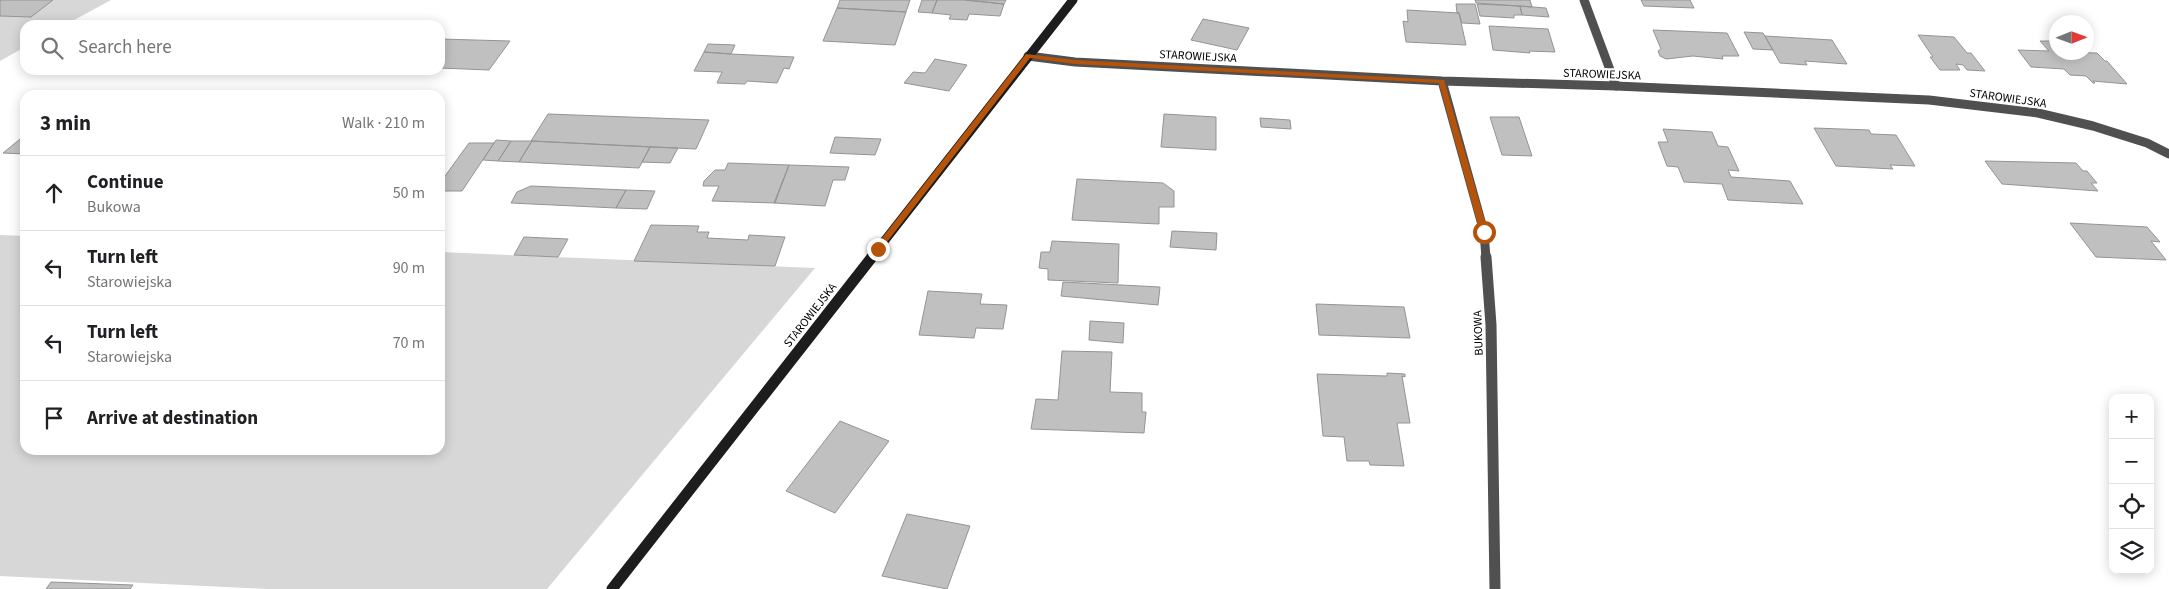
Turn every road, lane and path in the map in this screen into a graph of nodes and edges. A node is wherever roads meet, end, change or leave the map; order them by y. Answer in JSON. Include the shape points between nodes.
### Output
{"nodes":[{"id":1,"x":1073,"y":0,"type":"edge"},
{"id":2,"x":1584,"y":0,"type":"edge"},
{"id":3,"x":1028,"y":56,"type":"junction"},
{"id":4,"x":1442,"y":81,"type":"junction"},
{"id":5,"x":1616,"y":86,"type":"junction"},
{"id":6,"x":2169,"y":154,"type":"edge"},
{"id":7,"x":612,"y":589,"type":"edge"},
{"id":8,"x":1495,"y":589,"type":"edge"}],
"edges":[{"from":1,"to":3,"type":"street","name":"STAROWIEJSKA"},
{"from":2,"to":5,"type":"street"},
{"from":3,"to":4,"type":"street","name":"STAROWIEJSKA","via":[[1075,62]]},
{"from":3,"to":7,"type":"street","name":"STAROWIEJSKA"},
{"from":4,"to":5,"type":"street","name":"STAROWIEJSKA"},
{"from":4,"to":8,"type":"street","name":"BUKOWA","via":[[1484,232],[1492,325]]},
{"from":5,"to":6,"type":"street","name":"STAROWIEJSKA","via":[[1929,100],[2038,113],[2138,140]]}]}
